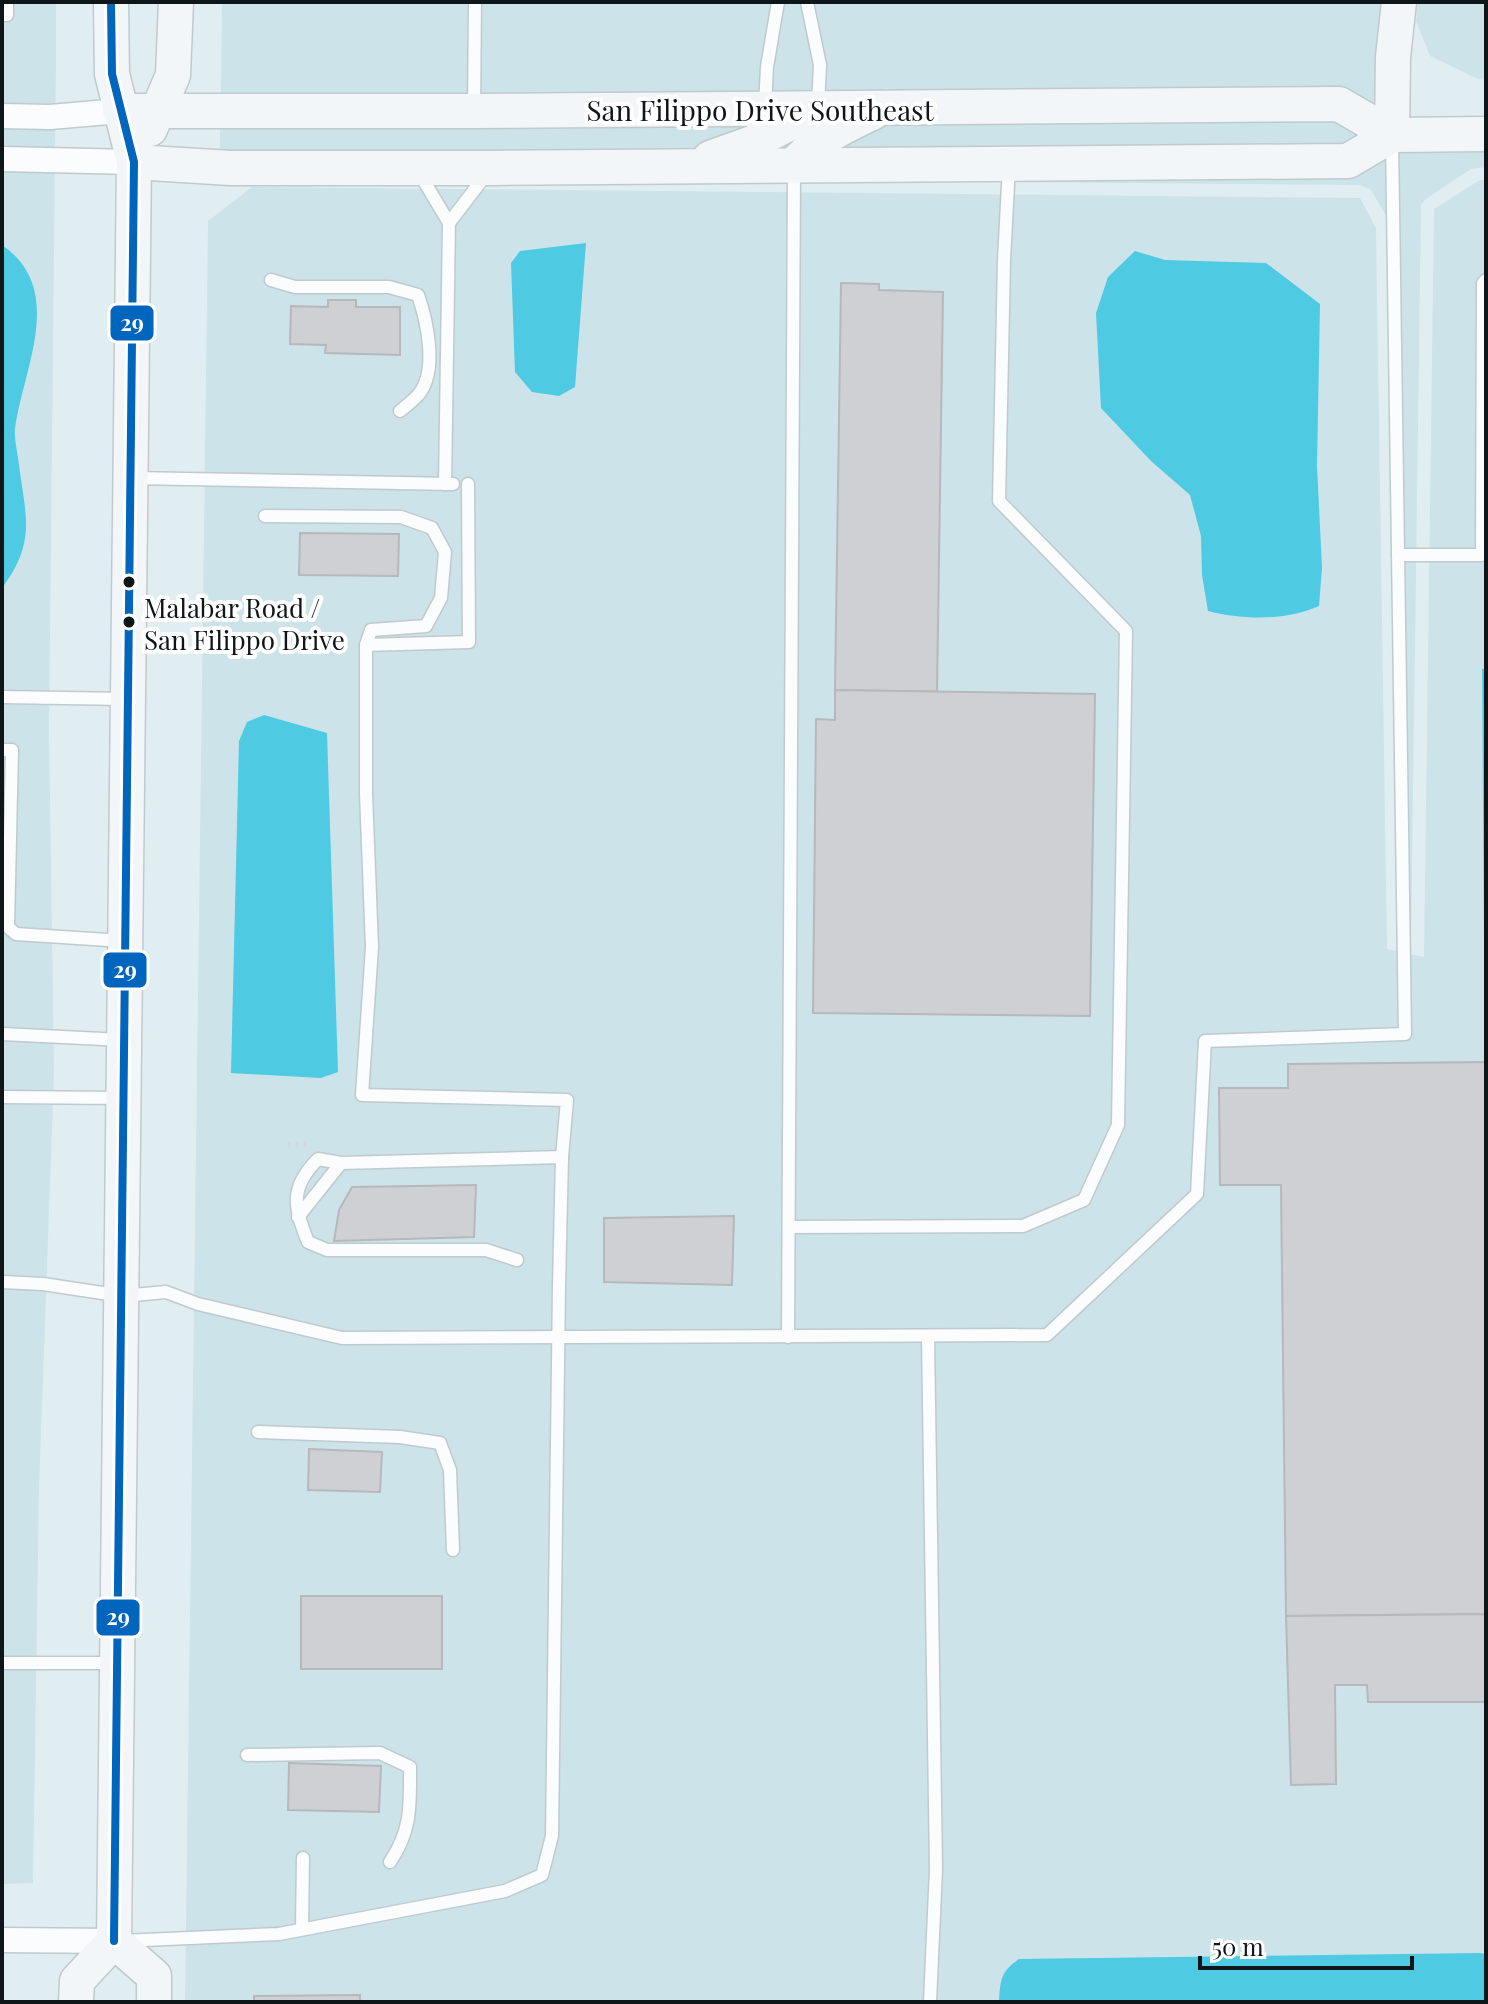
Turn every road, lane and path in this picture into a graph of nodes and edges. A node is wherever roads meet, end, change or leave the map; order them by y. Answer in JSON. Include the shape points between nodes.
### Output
{"nodes":[{"id":1,"x":7,"y":2,"type":"edge"},
{"id":2,"x":111,"y":2,"type":"edge"},
{"id":3,"x":176,"y":2,"type":"edge"},
{"id":4,"x":475,"y":2,"type":"edge"},
{"id":5,"x":778,"y":2,"type":"edge"},
{"id":6,"x":807,"y":2,"type":"edge"},
{"id":7,"x":1399,"y":2,"type":"edge"},
{"id":8,"x":2,"y":15,"type":"edge"},
{"id":9,"x":881,"y":108,"type":"junction"},
{"id":10,"x":765,"y":109,"type":"junction"},
{"id":11,"x":818,"y":109,"type":"junction"},
{"id":12,"x":120,"y":111,"type":"junction"},
{"id":13,"x":474,"y":111,"type":"junction"},
{"id":14,"x":158,"y":113,"type":"junction"},
{"id":15,"x":2,"y":116,"type":"edge"},
{"id":16,"x":1486,"y":134,"type":"edge"},
{"id":17,"x":1392,"y":135,"type":"junction"},
{"id":18,"x":2,"y":159,"type":"edge"},
{"id":19,"x":134,"y":162,"type":"junction"},
{"id":20,"x":1010,"y":164,"type":"junction"},
{"id":21,"x":794,"y":165,"type":"junction"},
{"id":22,"x":687,"y":166,"type":"junction"},
{"id":23,"x":416,"y":168,"type":"junction"},
{"id":24,"x":492,"y":168,"type":"junction"},
{"id":25,"x":449,"y":223,"type":"junction"},
{"id":26,"x":271,"y":280,"type":"dead end"},
{"id":27,"x":1486,"y":280,"type":"edge"},
{"id":28,"x":400,"y":411,"type":"dead end"},
{"id":29,"x":129,"y":478,"type":"junction"},
{"id":30,"x":468,"y":484,"type":"dead end"},
{"id":31,"x":265,"y":516,"type":"dead end"},
{"id":32,"x":1398,"y":555,"type":"junction"},
{"id":33,"x":1484,"y":555,"type":"edge"},
{"id":34,"x":366,"y":645,"type":"junction"},
{"id":35,"x":2,"y":697,"type":"edge"},
{"id":36,"x":127,"y":699,"type":"junction"},
{"id":37,"x":2,"y":750,"type":"edge"},
{"id":38,"x":6,"y":919,"type":"edge"},
{"id":39,"x":124,"y":941,"type":"junction"},
{"id":40,"x":2,"y":1034,"type":"edge"},
{"id":41,"x":123,"y":1040,"type":"junction"},
{"id":42,"x":2,"y":1097,"type":"edge"},
{"id":43,"x":123,"y":1098,"type":"junction"},
{"id":44,"x":562,"y":1157,"type":"junction"},
{"id":45,"x":341,"y":1163,"type":"junction"},
{"id":46,"x":298,"y":1217,"type":"junction"},
{"id":47,"x":789,"y":1227,"type":"junction"},
{"id":48,"x":517,"y":1260,"type":"dead end"},
{"id":49,"x":2,"y":1282,"type":"edge"},
{"id":50,"x":122,"y":1296,"type":"junction"},
{"id":51,"x":928,"y":1336,"type":"junction"},
{"id":52,"x":788,"y":1337,"type":"junction"},
{"id":53,"x":558,"y":1338,"type":"junction"},
{"id":54,"x":258,"y":1432,"type":"dead end"},
{"id":55,"x":453,"y":1550,"type":"dead end"},
{"id":56,"x":2,"y":1663,"type":"edge"},
{"id":57,"x":119,"y":1663,"type":"junction"},
{"id":58,"x":247,"y":1755,"type":"dead end"},
{"id":59,"x":303,"y":1858,"type":"dead end"},
{"id":60,"x":390,"y":1862,"type":"dead end"},
{"id":61,"x":302,"y":1929,"type":"junction"},
{"id":62,"x":2,"y":1940,"type":"edge"},
{"id":63,"x":114,"y":1941,"type":"junction"},
{"id":64,"x":76,"y":2002,"type":"edge"},
{"id":65,"x":154,"y":2002,"type":"edge"},
{"id":66,"x":930,"y":2002,"type":"edge"}],
"edges":[{"from":1,"to":8,"type":"lane","via":[[7,15]]},
{"from":2,"to":12,"type":"street","via":[[112,74]]},
{"from":3,"to":14,"type":"street","via":[[173,75]]},
{"from":4,"to":13,"type":"lane"},
{"from":5,"to":10,"type":"lane"},
{"from":6,"to":11,"type":"lane","via":[[820,65]]},
{"from":7,"to":17,"type":"street"},
{"from":9,"to":11,"type":"street","name":"San Filippo Drive Southeast"},
{"from":9,"to":17,"type":"street","name":"San Filippo Drive Southeast","via":[[1339,104]]},
{"from":9,"to":21,"type":"street","via":[[829,133]]},
{"from":10,"to":11,"type":"street","name":"San Filippo Drive Southeast"},
{"from":10,"to":13,"type":"street","name":"San Filippo Drive Southeast"},
{"from":11,"to":22,"type":"street","via":[[752,143]]},
{"from":12,"to":14,"type":"street","name":"San Filippo Drive Southeast"},
{"from":12,"to":15,"type":"street"},
{"from":12,"to":19,"type":"street"},
{"from":13,"to":14,"type":"street","name":"San Filippo Drive Southeast"},
{"from":14,"to":19,"type":"street"},
{"from":16,"to":17,"type":"street","name":"San Filippo Drive Southeast"},
{"from":17,"to":20,"type":"street","name":"San Filippo Drive Southeast","via":[[1348,161]]},
{"from":17,"to":32,"type":"lane"},
{"from":18,"to":19,"type":"street"},
{"from":19,"to":23,"type":"street","name":"San Filippo Drive Southeast"},
{"from":19,"to":29,"type":"street"},
{"from":20,"to":21,"type":"street","name":"San Filippo Drive Southeast"},
{"from":20,"to":47,"type":"lane","via":[[999,501],[1126,631],[1118,1125],[1084,1200],[1023,1226]]},
{"from":21,"to":22,"type":"street","name":"San Filippo Drive Southeast"},
{"from":21,"to":47,"type":"lane"},
{"from":22,"to":24,"type":"street","name":"San Filippo Drive Southeast"},
{"from":23,"to":24,"type":"street","name":"San Filippo Drive Southeast"},
{"from":23,"to":25,"type":"lane"},
{"from":24,"to":25,"type":"lane"},
{"from":25,"to":29,"type":"lane","via":[[449,484]]},
{"from":26,"to":28,"type":"lane","via":[[295,287],[389,287],[418,295],[427,320],[429,373],[420,393]]},
{"from":27,"to":33,"type":"lane"},
{"from":29,"to":36,"type":"street"},
{"from":30,"to":34,"type":"lane","via":[[469,642]]},
{"from":31,"to":34,"type":"lane","via":[[401,517],[432,528],[445,552],[441,598],[426,626],[371,630]]},
{"from":32,"to":33,"type":"lane"},
{"from":32,"to":51,"type":"lane","via":[[1405,1034],[1205,1041],[1197,1194],[1047,1335]]},
{"from":34,"to":44,"type":"lane","via":[[372,947],[362,1095],[567,1100]]},
{"from":35,"to":36,"type":"lane"},
{"from":36,"to":39,"type":"street"},
{"from":37,"to":38,"type":"lane","via":[[12,750]]},
{"from":38,"to":39,"type":"lane","via":[[16,934]]},
{"from":39,"to":41,"type":"street"},
{"from":40,"to":41,"type":"lane"},
{"from":41,"to":43,"type":"street"},
{"from":42,"to":43,"type":"lane"},
{"from":43,"to":50,"type":"street"},
{"from":44,"to":45,"type":"lane"},
{"from":44,"to":53,"type":"lane"},
{"from":45,"to":46,"type":"lane"},
{"from":45,"to":46,"type":"lane","via":[[318,1159],[303,1174],[294,1207]]},
{"from":46,"to":48,"type":"lane","via":[[308,1242],[327,1250],[486,1250]]},
{"from":47,"to":52,"type":"lane"},
{"from":49,"to":50,"type":"lane"},
{"from":50,"to":53,"type":"lane","via":[[166,1292],[342,1338]]},
{"from":50,"to":57,"type":"street"},
{"from":51,"to":52,"type":"lane"},
{"from":51,"to":66,"type":"lane","via":[[936,1869]]},
{"from":52,"to":53,"type":"lane"},
{"from":53,"to":61,"type":"lane","via":[[552,1836],[542,1875],[505,1891]]},
{"from":54,"to":55,"type":"lane","via":[[440,1443],[450,1470]]},
{"from":56,"to":57,"type":"lane"},
{"from":57,"to":63,"type":"street"},
{"from":58,"to":60,"type":"lane","via":[[380,1753],[410,1767],[410,1814],[404,1842]]},
{"from":59,"to":61,"type":"lane"},
{"from":61,"to":63,"type":"lane"},
{"from":62,"to":63,"type":"street"},
{"from":63,"to":64,"type":"street","via":[[77,1981]]},
{"from":63,"to":65,"type":"street","via":[[154,1976]]}]}
